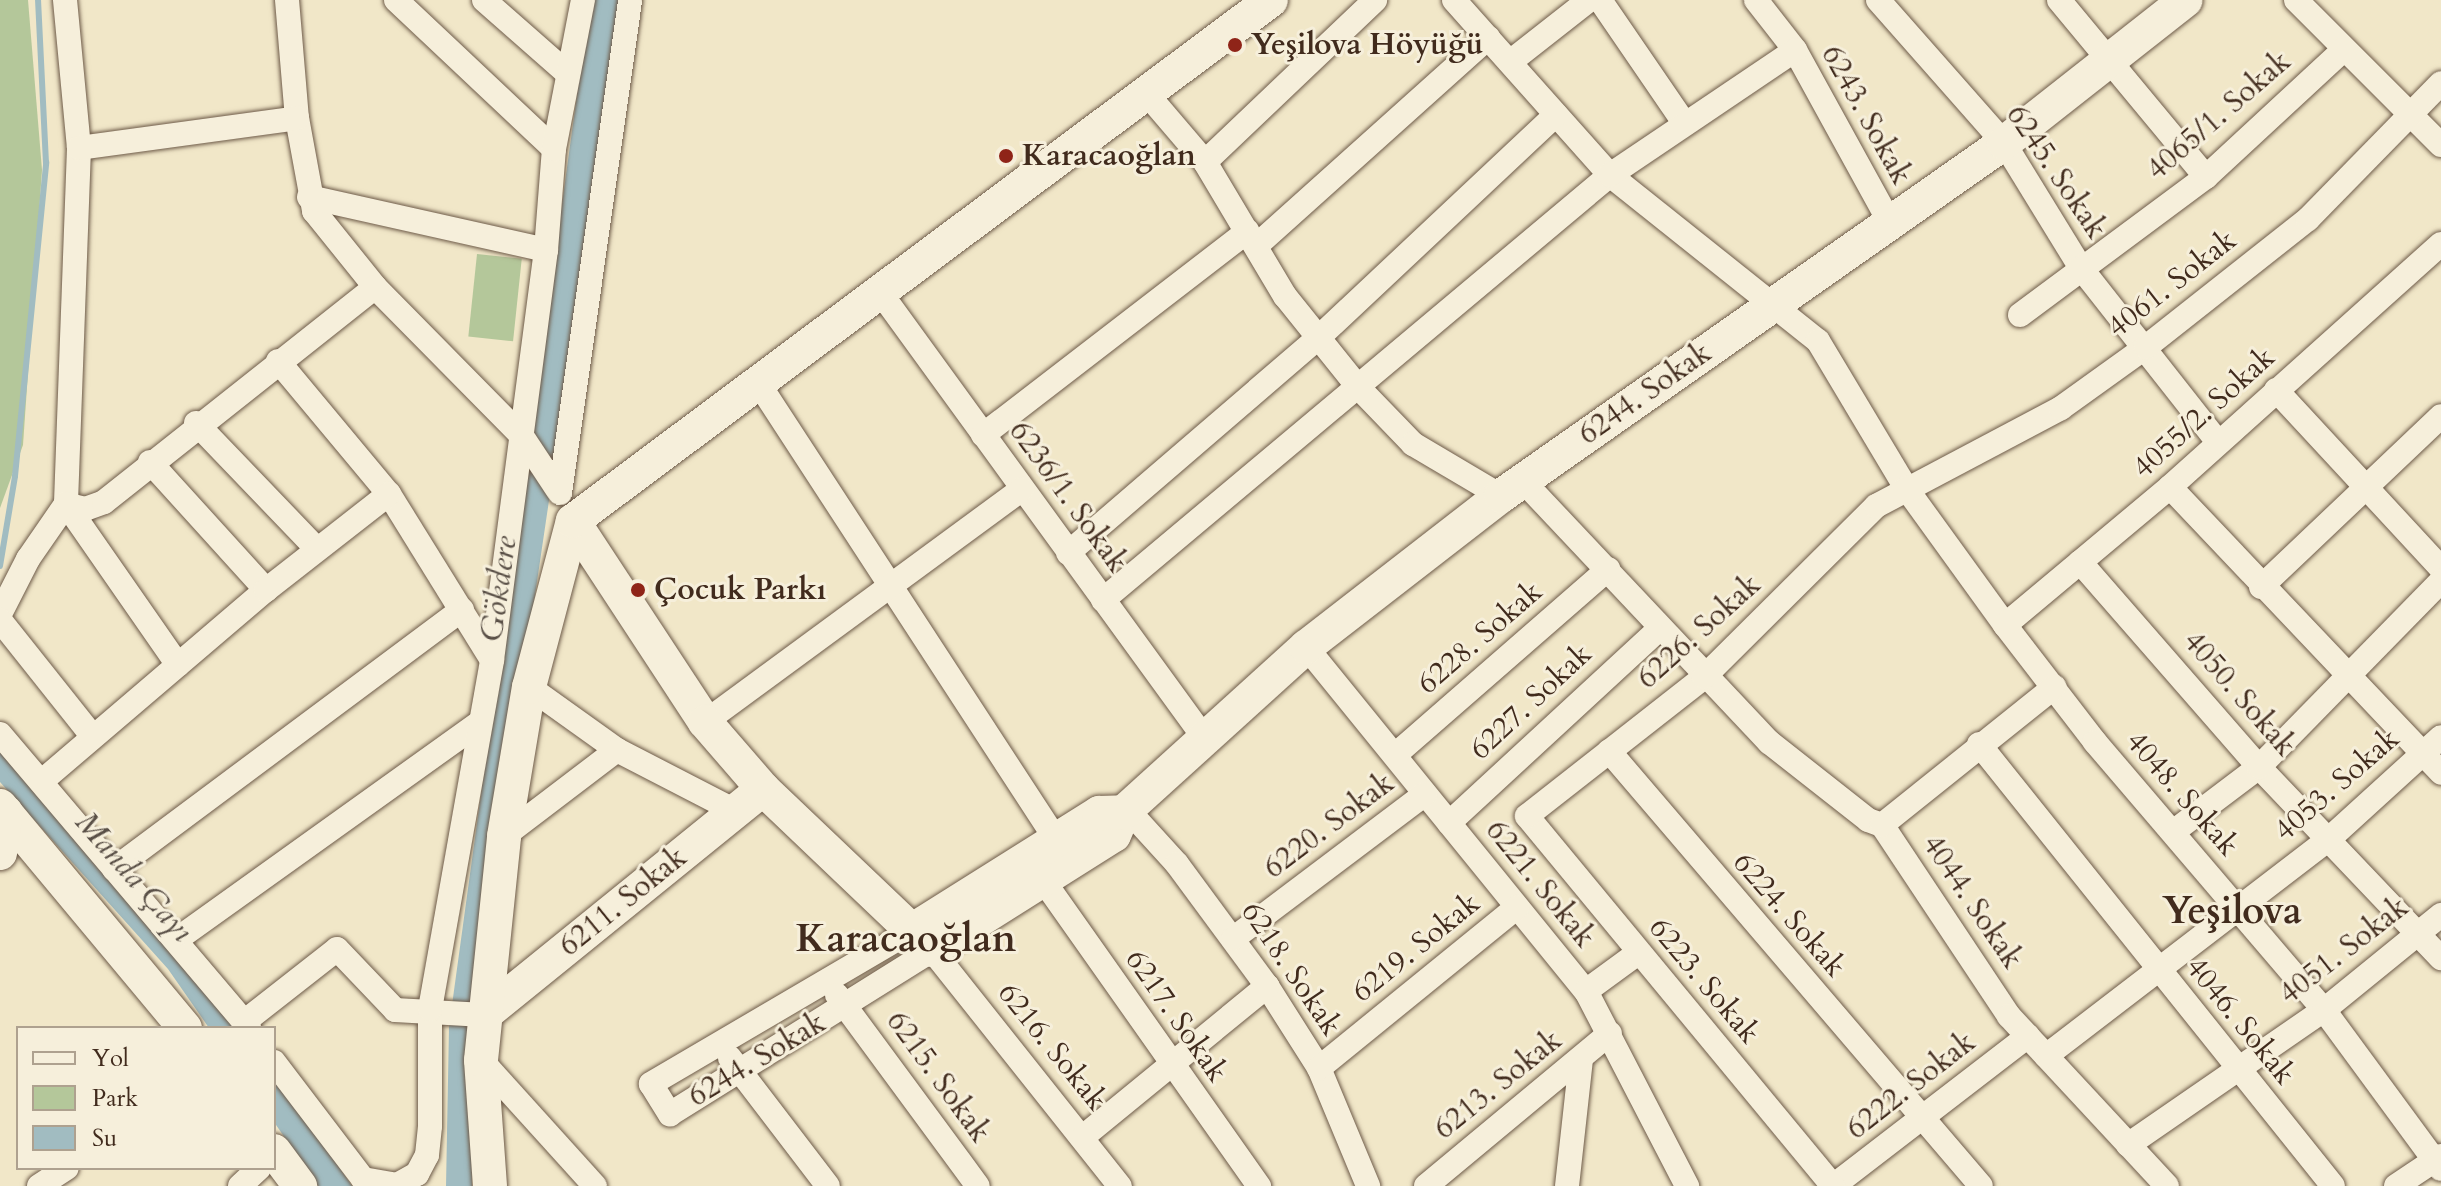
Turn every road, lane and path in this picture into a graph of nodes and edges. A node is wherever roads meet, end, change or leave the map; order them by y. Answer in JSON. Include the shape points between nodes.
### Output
{"nodes":[{"id":1,"x":65,"y":0,"type":"edge"},
{"id":2,"x":287,"y":0,"type":"edge"},
{"id":3,"x":396,"y":0,"type":"edge"},
{"id":4,"x":484,"y":0,"type":"edge"},
{"id":5,"x":630,"y":0,"type":"edge"},
{"id":6,"x":1271,"y":0,"type":"edge"},
{"id":7,"x":1375,"y":0,"type":"edge"},
{"id":8,"x":1454,"y":0,"type":"edge"},
{"id":9,"x":1589,"y":0,"type":"edge"},
{"id":10,"x":1600,"y":0,"type":"edge"},
{"id":11,"x":1756,"y":0,"type":"edge"},
{"id":12,"x":1878,"y":0,"type":"edge"},
{"id":13,"x":2059,"y":0,"type":"edge"},
{"id":14,"x":2186,"y":0,"type":"edge"},
{"id":15,"x":2296,"y":0,"type":"edge"},
{"id":16,"x":579,"y":2,"type":"edge"},
{"id":17,"x":1488,"y":38,"type":"junction"},
{"id":18,"x":1795,"y":50,"type":"junction"},
{"id":19,"x":2343,"y":50,"type":"junction"},
{"id":20,"x":2112,"y":59,"type":"junction"},
{"id":21,"x":1510,"y":62,"type":"junction"},
{"id":22,"x":566,"y":72,"type":"junction"},
{"id":23,"x":2441,"y":83,"type":"edge"},
{"id":24,"x":1147,"y":94,"type":"junction"},
{"id":25,"x":1556,"y":115,"type":"junction"},
{"id":26,"x":2412,"y":116,"type":"junction"},
{"id":27,"x":297,"y":118,"type":"junction"},
{"id":28,"x":1685,"y":124,"type":"junction"},
{"id":29,"x":2004,"y":143,"type":"junction"},
{"id":30,"x":2441,"y":145,"type":"edge"},
{"id":31,"x":79,"y":148,"type":"junction"},
{"id":32,"x":554,"y":149,"type":"junction"},
{"id":33,"x":1205,"y":162,"type":"junction"},
{"id":34,"x":1610,"y":175,"type":"junction"},
{"id":35,"x":2206,"y":177,"type":"junction"},
{"id":36,"x":309,"y":197,"type":"junction"},
{"id":37,"x":1890,"y":223,"type":"junction"},
{"id":38,"x":1252,"y":239,"type":"junction"},
{"id":39,"x":2441,"y":244,"type":"edge"},
{"id":40,"x":546,"y":250,"type":"junction"},
{"id":41,"x":2081,"y":268,"type":"junction"},
{"id":42,"x":375,"y":287,"type":"junction"},
{"id":43,"x":880,"y":292,"type":"junction"},
{"id":44,"x":1775,"y":303,"type":"junction"},
{"id":45,"x":2020,"y":315,"type":"dead end"},
{"id":46,"x":1316,"y":340,"type":"junction"},
{"id":47,"x":2146,"y":347,"type":"junction"},
{"id":48,"x":278,"y":361,"type":"junction"},
{"id":49,"x":757,"y":381,"type":"junction"},
{"id":50,"x":1359,"y":388,"type":"junction"},
{"id":51,"x":2276,"y":390,"type":"junction"},
{"id":52,"x":2441,"y":416,"type":"edge"},
{"id":53,"x":196,"y":423,"type":"junction"},
{"id":54,"x":983,"y":435,"type":"junction"},
{"id":55,"x":522,"y":436,"type":"junction"},
{"id":56,"x":2218,"y":442,"type":"junction"},
{"id":57,"x":150,"y":462,"type":"junction"},
{"id":58,"x":2170,"y":487,"type":"junction"},
{"id":59,"x":1512,"y":488,"type":"junction"},
{"id":60,"x":1906,"y":488,"type":"junction"},
{"id":61,"x":557,"y":489,"type":"junction"},
{"id":62,"x":1022,"y":489,"type":"junction"},
{"id":63,"x":2366,"y":490,"type":"junction"},
{"id":64,"x":389,"y":494,"type":"junction"},
{"id":65,"x":66,"y":504,"type":"junction"},
{"id":66,"x":573,"y":521,"type":"junction"},
{"id":67,"x":317,"y":549,"type":"junction"},
{"id":68,"x":1068,"y":553,"type":"junction"},
{"id":69,"x":2080,"y":562,"type":"junction"},
{"id":70,"x":2441,"y":568,"type":"edge"},
{"id":71,"x":1608,"y":569,"type":"junction"},
{"id":72,"x":2441,"y":581,"type":"edge"},
{"id":73,"x":891,"y":586,"type":"junction"},
{"id":74,"x":2261,"y":587,"type":"junction"},
{"id":75,"x":266,"y":590,"type":"junction"},
{"id":76,"x":1103,"y":600,"type":"junction"},
{"id":77,"x":462,"y":610,"type":"junction"},
{"id":78,"x":0,"y":617,"type":"edge"},
{"id":79,"x":2005,"y":625,"type":"junction"},
{"id":80,"x":1659,"y":629,"type":"junction"},
{"id":81,"x":1306,"y":647,"type":"junction"},
{"id":82,"x":492,"y":660,"type":"junction"},
{"id":83,"x":178,"y":665,"type":"junction"},
{"id":84,"x":2346,"y":674,"type":"junction"},
{"id":85,"x":1704,"y":677,"type":"junction"},
{"id":86,"x":529,"y":687,"type":"junction"},
{"id":87,"x":2054,"y":687,"type":"junction"},
{"id":88,"x":705,"y":722,"type":"junction"},
{"id":89,"x":479,"y":723,"type":"junction"},
{"id":90,"x":0,"y":734,"type":"edge"},
{"id":91,"x":93,"y":737,"type":"junction"},
{"id":92,"x":1205,"y":739,"type":"junction"},
{"id":93,"x":1979,"y":744,"type":"junction"},
{"id":94,"x":2432,"y":745,"type":"edge"},
{"id":95,"x":617,"y":750,"type":"junction"},
{"id":96,"x":1609,"y":751,"type":"junction"},
{"id":97,"x":1395,"y":755,"type":"junction"},
{"id":98,"x":2259,"y":767,"type":"junction"},
{"id":99,"x":2441,"y":773,"type":"edge"},
{"id":100,"x":42,"y":781,"type":"junction"},
{"id":101,"x":763,"y":789,"type":"junction"},
{"id":102,"x":1425,"y":794,"type":"junction"},
{"id":103,"x":3,"y":809,"type":"edge"},
{"id":104,"x":735,"y":811,"type":"junction"},
{"id":105,"x":1126,"y":811,"type":"junction"},
{"id":106,"x":1527,"y":816,"type":"joint"},
{"id":107,"x":1449,"y":823,"type":"junction"},
{"id":108,"x":1882,"y":825,"type":"junction"},
{"id":109,"x":2173,"y":832,"type":"junction"},
{"id":110,"x":504,"y":836,"type":"junction"},
{"id":111,"x":2329,"y":839,"type":"junction"},
{"id":112,"x":1057,"y":841,"type":"junction"},
{"id":113,"x":0,"y":853,"type":"edge"},
{"id":114,"x":114,"y":869,"type":"junction"},
{"id":115,"x":1043,"y":880,"type":"junction"},
{"id":116,"x":1517,"y":907,"type":"junction"},
{"id":117,"x":2237,"y":908,"type":"junction"},
{"id":118,"x":2441,"y":915,"type":"edge"},
{"id":119,"x":2420,"y":935,"type":"junction"},
{"id":120,"x":1234,"y":938,"type":"junction"},
{"id":121,"x":176,"y":940,"type":"junction"},
{"id":122,"x":922,"y":940,"type":"junction"},
{"id":123,"x":1638,"y":953,"type":"junction"},
{"id":124,"x":2441,"y":958,"type":"edge"},
{"id":125,"x":2156,"y":967,"type":"junction"},
{"id":126,"x":827,"y":981,"type":"junction"},
{"id":127,"x":1267,"y":986,"type":"junction"},
{"id":128,"x":1586,"y":991,"type":"junction"},
{"id":129,"x":846,"y":1006,"type":"junction"},
{"id":130,"x":439,"y":1010,"type":"junction"},
{"id":131,"x":2324,"y":1010,"type":"junction"},
{"id":132,"x":480,"y":1014,"type":"junction"},
{"id":133,"x":246,"y":1025,"type":"edge"},
{"id":134,"x":183,"y":1026,"type":"edge"},
{"id":135,"x":1610,"y":1033,"type":"junction"},
{"id":136,"x":2028,"y":1036,"type":"junction"},
{"id":137,"x":722,"y":1043,"type":"junction"},
{"id":138,"x":2046,"y":1056,"type":"junction"},
{"id":139,"x":1581,"y":1059,"type":"junction"},
{"id":140,"x":481,"y":1060,"type":"junction"},
{"id":141,"x":276,"y":1065,"type":"edge"},
{"id":142,"x":1169,"y":1065,"type":"junction"},
{"id":143,"x":1319,"y":1068,"type":"junction"},
{"id":144,"x":2236,"y":1070,"type":"junction"},
{"id":145,"x":737,"y":1071,"type":"junction"},
{"id":146,"x":1923,"y":1119,"type":"junction"},
{"id":147,"x":1084,"y":1136,"type":"junction"},
{"id":148,"x":2128,"y":1145,"type":"junction"},
{"id":149,"x":276,"y":1155,"type":"edge"},
{"id":150,"x":2439,"y":1162,"type":"edge"},
{"id":151,"x":257,"y":1170,"type":"edge"},
{"id":152,"x":2153,"y":1182,"type":"edge"},
{"id":153,"x":240,"y":1186,"type":"edge"},
{"id":154,"x":300,"y":1186,"type":"edge"},
{"id":155,"x":490,"y":1186,"type":"edge"},
{"id":156,"x":595,"y":1186,"type":"edge"},
{"id":157,"x":828,"y":1186,"type":"edge"},
{"id":158,"x":978,"y":1186,"type":"edge"},
{"id":159,"x":1120,"y":1186,"type":"edge"},
{"id":160,"x":1259,"y":1186,"type":"edge"},
{"id":161,"x":1368,"y":1186,"type":"edge"},
{"id":162,"x":1426,"y":1186,"type":"edge"},
{"id":163,"x":1567,"y":1186,"type":"edge"},
{"id":164,"x":1687,"y":1186,"type":"edge"},
{"id":165,"x":1833,"y":1186,"type":"edge"},
{"id":166,"x":1981,"y":1186,"type":"edge"},
{"id":167,"x":2333,"y":1186,"type":"edge"},
{"id":168,"x":2396,"y":1186,"type":"edge"}],
"edges":[{"from":1,"to":31,"type":"street"},
{"from":2,"to":27,"type":"street"},
{"from":3,"to":32,"type":"street"},
{"from":4,"to":22,"type":"street"},
{"from":5,"to":61,"type":"street"},
{"from":6,"to":24,"type":"street"},
{"from":7,"to":33,"type":"street"},
{"from":8,"to":17,"type":"street","name":"4048. Sokak"},
{"from":9,"to":21,"type":"street"},
{"from":10,"to":28,"type":"street"},
{"from":11,"to":18,"type":"street","name":"6243. Sokak"},
{"from":12,"to":29,"type":"street","name":"6245. Sokak"},
{"from":13,"to":20,"type":"street"},
{"from":14,"to":20,"type":"street","name":"6244. Sokak"},
{"from":15,"to":19,"type":"street"},
{"from":16,"to":22,"type":"street"},
{"from":17,"to":21,"type":"street","name":"4048. Sokak"},
{"from":17,"to":38,"type":"street"},
{"from":18,"to":28,"type":"street"},
{"from":18,"to":37,"type":"street","name":"6243. Sokak"},
{"from":19,"to":26,"type":"street"},
{"from":19,"to":35,"type":"street","name":"4065/1. Sokak"},
{"from":20,"to":29,"type":"street","name":"6244. Sokak"},
{"from":20,"to":35,"type":"street"},
{"from":21,"to":25,"type":"street","name":"4048. Sokak"},
{"from":22,"to":32,"type":"street"},
{"from":23,"to":26,"type":"street","name":"4061. Sokak"},
{"from":24,"to":33,"type":"street","name":"4044. Sokak"},
{"from":24,"to":43,"type":"street"},
{"from":25,"to":34,"type":"street","name":"4048. Sokak"},
{"from":25,"to":46,"type":"street"},
{"from":26,"to":30,"type":"street"},
{"from":26,"to":47,"type":"street","name":"4061. Sokak","via":[[2308,219]]},
{"from":27,"to":31,"type":"street"},
{"from":27,"to":36,"type":"street"},
{"from":28,"to":34,"type":"street"},
{"from":29,"to":37,"type":"street","name":"6244. Sokak"},
{"from":29,"to":41,"type":"street","name":"6245. Sokak"},
{"from":31,"to":65,"type":"street"},
{"from":32,"to":40,"type":"street"},
{"from":33,"to":38,"type":"street","name":"4044. Sokak"},
{"from":34,"to":44,"type":"street","name":"4048. Sokak"},
{"from":34,"to":50,"type":"street"},
{"from":35,"to":41,"type":"street","name":"4065/1. Sokak"},
{"from":36,"to":40,"type":"street"},
{"from":36,"to":42,"type":"street","via":[[331,238]]},
{"from":37,"to":44,"type":"street","name":"6244. Sokak"},
{"from":38,"to":46,"type":"street","name":"4044. Sokak"},
{"from":38,"to":54,"type":"street"},
{"from":39,"to":51,"type":"street","name":"4055/2. Sokak"},
{"from":40,"to":55,"type":"street"},
{"from":41,"to":45,"type":"street","name":"4065/1. Sokak"},
{"from":41,"to":47,"type":"street","name":"6245. Sokak"},
{"from":42,"to":48,"type":"street"},
{"from":42,"to":55,"type":"street"},
{"from":43,"to":49,"type":"street"},
{"from":43,"to":54,"type":"street","name":"6236/1. Sokak"},
{"from":44,"to":59,"type":"street","name":"6244. Sokak"},
{"from":44,"to":60,"type":"street","name":"4048. Sokak","via":[[1818,341]]},
{"from":46,"to":50,"type":"street","name":"4044. Sokak"},
{"from":46,"to":68,"type":"street"},
{"from":47,"to":56,"type":"street","name":"6245. Sokak"},
{"from":47,"to":60,"type":"street","name":"4061. Sokak","via":[[2061,408]]},
{"from":48,"to":53,"type":"street"},
{"from":48,"to":64,"type":"street"},
{"from":49,"to":66,"type":"street"},
{"from":49,"to":73,"type":"street"},
{"from":50,"to":59,"type":"street","name":"4044. Sokak","via":[[1413,444]]},
{"from":50,"to":76,"type":"street"},
{"from":51,"to":56,"type":"street","name":"4055/2. Sokak"},
{"from":51,"to":63,"type":"street"},
{"from":52,"to":63,"type":"street"},
{"from":53,"to":57,"type":"street"},
{"from":53,"to":67,"type":"street"},
{"from":54,"to":62,"type":"street","name":"6236/1. Sokak"},
{"from":55,"to":61,"type":"street"},
{"from":55,"to":82,"type":"street"},
{"from":56,"to":58,"type":"street","name":"4055/2. Sokak"},
{"from":57,"to":65,"type":"street","via":[[104,502],[85,509]]},
{"from":57,"to":75,"type":"street"},
{"from":58,"to":69,"type":"street","name":"4055/2. Sokak"},
{"from":58,"to":74,"type":"street"},
{"from":59,"to":71,"type":"street","name":"4044. Sokak"},
{"from":59,"to":81,"type":"street","name":"6244. Sokak"},
{"from":60,"to":79,"type":"street","name":"4048. Sokak"},
{"from":60,"to":85,"type":"street","name":"6226. Sokak","via":[[1876,506]]},
{"from":61,"to":66,"type":"street"},
{"from":62,"to":68,"type":"street","name":"6236/1. Sokak"},
{"from":62,"to":73,"type":"street"},
{"from":63,"to":70,"type":"street"},
{"from":63,"to":74,"type":"street"},
{"from":64,"to":67,"type":"street"},
{"from":64,"to":77,"type":"street"},
{"from":65,"to":78,"type":"street","via":[[28,559]]},
{"from":65,"to":83,"type":"street"},
{"from":66,"to":86,"type":"street"},
{"from":66,"to":88,"type":"street"},
{"from":67,"to":75,"type":"street"},
{"from":68,"to":76,"type":"street","name":"6236/1. Sokak"},
{"from":69,"to":79,"type":"street","name":"4055/2. Sokak"},
{"from":69,"to":98,"type":"street","name":"4050. Sokak"},
{"from":71,"to":80,"type":"street","name":"4044. Sokak"},
{"from":71,"to":97,"type":"street","name":"6228. Sokak"},
{"from":72,"to":84,"type":"street"},
{"from":73,"to":88,"type":"street"},
{"from":73,"to":112,"type":"street"},
{"from":74,"to":84,"type":"street"},
{"from":75,"to":83,"type":"street"},
{"from":76,"to":92,"type":"street","name":"6236/1. Sokak"},
{"from":77,"to":82,"type":"street"},
{"from":77,"to":114,"type":"street"},
{"from":78,"to":91,"type":"street"},
{"from":79,"to":87,"type":"street","name":"4048. Sokak"},
{"from":80,"to":85,"type":"street","name":"4044. Sokak"},
{"from":80,"to":107,"type":"street","name":"6227. Sokak"},
{"from":81,"to":92,"type":"street","name":"6244. Sokak"},
{"from":81,"to":97,"type":"street","name":"6221. Sokak"},
{"from":82,"to":89,"type":"street"},
{"from":83,"to":91,"type":"street"},
{"from":84,"to":94,"type":"street"},
{"from":84,"to":98,"type":"street"},
{"from":85,"to":96,"type":"street","name":"6226. Sokak"},
{"from":85,"to":108,"type":"street","name":"4044. Sokak","via":[[1769,742],[1868,820]]},
{"from":86,"to":95,"type":"street"},
{"from":86,"to":110,"type":"street"},
{"from":87,"to":93,"type":"street"},
{"from":87,"to":109,"type":"street","name":"4048. Sokak"},
{"from":88,"to":101,"type":"street"},
{"from":89,"to":121,"type":"street"},
{"from":89,"to":130,"type":"street"},
{"from":90,"to":100,"type":"street"},
{"from":91,"to":100,"type":"street"},
{"from":92,"to":105,"type":"street","name":"6244. Sokak"},
{"from":93,"to":108,"type":"street"},
{"from":93,"to":125,"type":"street","name":"4046. Sokak"},
{"from":94,"to":99,"type":"street"},
{"from":94,"to":111,"type":"street","name":"4053. Sokak"},
{"from":95,"to":104,"type":"street"},
{"from":95,"to":110,"type":"street"},
{"from":96,"to":106,"type":"street","name":"6226. Sokak"},
{"from":96,"to":146,"type":"street","name":"6224. Sokak"},
{"from":97,"to":102,"type":"street","name":"6221. Sokak"},
{"from":98,"to":109,"type":"street"},
{"from":98,"to":111,"type":"street","name":"4050. Sokak"},
{"from":100,"to":114,"type":"street"},
{"from":101,"to":104,"type":"street","name":"6211. Sokak"},
{"from":101,"to":122,"type":"street"},
{"from":102,"to":107,"type":"street","name":"6221. Sokak"},
{"from":102,"to":120,"type":"street","name":"6220. Sokak"},
{"from":103,"to":113,"type":"street"},
{"from":103,"to":134,"type":"street"},
{"from":104,"to":132,"type":"street","name":"6211. Sokak"},
{"from":105,"to":112,"type":"street","name":"6244. Sokak","via":[[1099,813]]},
{"from":105,"to":115,"type":"street","name":"6244. Sokak","via":[[1114,835]]},
{"from":105,"to":120,"type":"street","name":"6218. Sokak"},
{"from":106,"to":123,"type":"street","name":"6223. Sokak"},
{"from":107,"to":116,"type":"street","name":"6221. Sokak"},
{"from":108,"to":136,"type":"street","name":"4044. Sokak"},
{"from":109,"to":117,"type":"street","name":"4048. Sokak"},
{"from":110,"to":132,"type":"street"},
{"from":111,"to":117,"type":"street","name":"4053. Sokak"},
{"from":111,"to":119,"type":"street","name":"4050. Sokak"},
{"from":112,"to":122,"type":"street","name":"6244. Sokak"},
{"from":114,"to":121,"type":"street"},
{"from":115,"to":122,"type":"street","name":"6244. Sokak"},
{"from":115,"to":142,"type":"street","name":"6217. Sokak"},
{"from":116,"to":128,"type":"street","name":"6221. Sokak"},
{"from":116,"to":143,"type":"street","name":"6219. Sokak"},
{"from":117,"to":125,"type":"street","name":"4053. Sokak"},
{"from":117,"to":131,"type":"street","name":"4048. Sokak"},
{"from":118,"to":119,"type":"street","name":"4051. Sokak"},
{"from":119,"to":124,"type":"street","name":"4050. Sokak"},
{"from":119,"to":131,"type":"street","name":"4051. Sokak"},
{"from":120,"to":127,"type":"street","name":"6218. Sokak"},
{"from":121,"to":133,"type":"street"},
{"from":122,"to":126,"type":"street","name":"6244. Sokak"},
{"from":122,"to":129,"type":"street","name":"6244. Sokak"},
{"from":122,"to":147,"type":"street","name":"6216. Sokak"},
{"from":123,"to":128,"type":"street"},
{"from":123,"to":165,"type":"street","name":"6223. Sokak"},
{"from":125,"to":138,"type":"street","name":"4053. Sokak"},
{"from":125,"to":144,"type":"street","name":"4046. Sokak"},
{"from":126,"to":129,"type":"street","name":"6215. Sokak"},
{"from":126,"to":137,"type":"street","name":"6244. Sokak"},
{"from":127,"to":142,"type":"street"},
{"from":127,"to":143,"type":"street","name":"6218. Sokak"},
{"from":128,"to":135,"type":"street","name":"6221. Sokak"},
{"from":129,"to":145,"type":"street","name":"6244. Sokak"},
{"from":129,"to":158,"type":"street","name":"6215. Sokak"},
{"from":130,"to":132,"type":"street"},
{"from":130,"to":133,"type":"street","via":[[395,1010],[337,949]]},
{"from":130,"to":141,"type":"street","via":[[427,1155],[406,1182],[373,1184],[355,1172]]},
{"from":131,"to":144,"type":"street","name":"4051. Sokak"},
{"from":131,"to":150,"type":"street","name":"4048. Sokak"},
{"from":132,"to":140,"type":"street"},
{"from":135,"to":139,"type":"street","name":"6213. Sokak"},
{"from":135,"to":164,"type":"street","name":"6221. Sokak"},
{"from":136,"to":138,"type":"street","name":"4044. Sokak"},
{"from":136,"to":146,"type":"street","name":"6222. Sokak"},
{"from":137,"to":145,"type":"street"},
{"from":137,"to":145,"type":"street","name":"6244. Sokak","via":[[651,1084],[670,1114]]},
{"from":138,"to":148,"type":"street","name":"4044. Sokak"},
{"from":139,"to":162,"type":"street","name":"6213. Sokak"},
{"from":139,"to":163,"type":"street"},
{"from":140,"to":155,"type":"street"},
{"from":140,"to":156,"type":"street"},
{"from":142,"to":147,"type":"street"},
{"from":142,"to":160,"type":"street","name":"6217. Sokak"},
{"from":143,"to":161,"type":"street","name":"6218. Sokak"},
{"from":144,"to":148,"type":"street","name":"4051. Sokak"},
{"from":144,"to":167,"type":"street","name":"4046. Sokak"},
{"from":145,"to":157,"type":"street"},
{"from":146,"to":165,"type":"street","name":"6222. Sokak"},
{"from":146,"to":166,"type":"street","name":"6224. Sokak"},
{"from":147,"to":159,"type":"street","name":"6216. Sokak"},
{"from":148,"to":152,"type":"street","name":"4044. Sokak"},
{"from":149,"to":154,"type":"street"},
{"from":150,"to":168,"type":"street"},
{"from":151,"to":153,"type":"street"}]}
